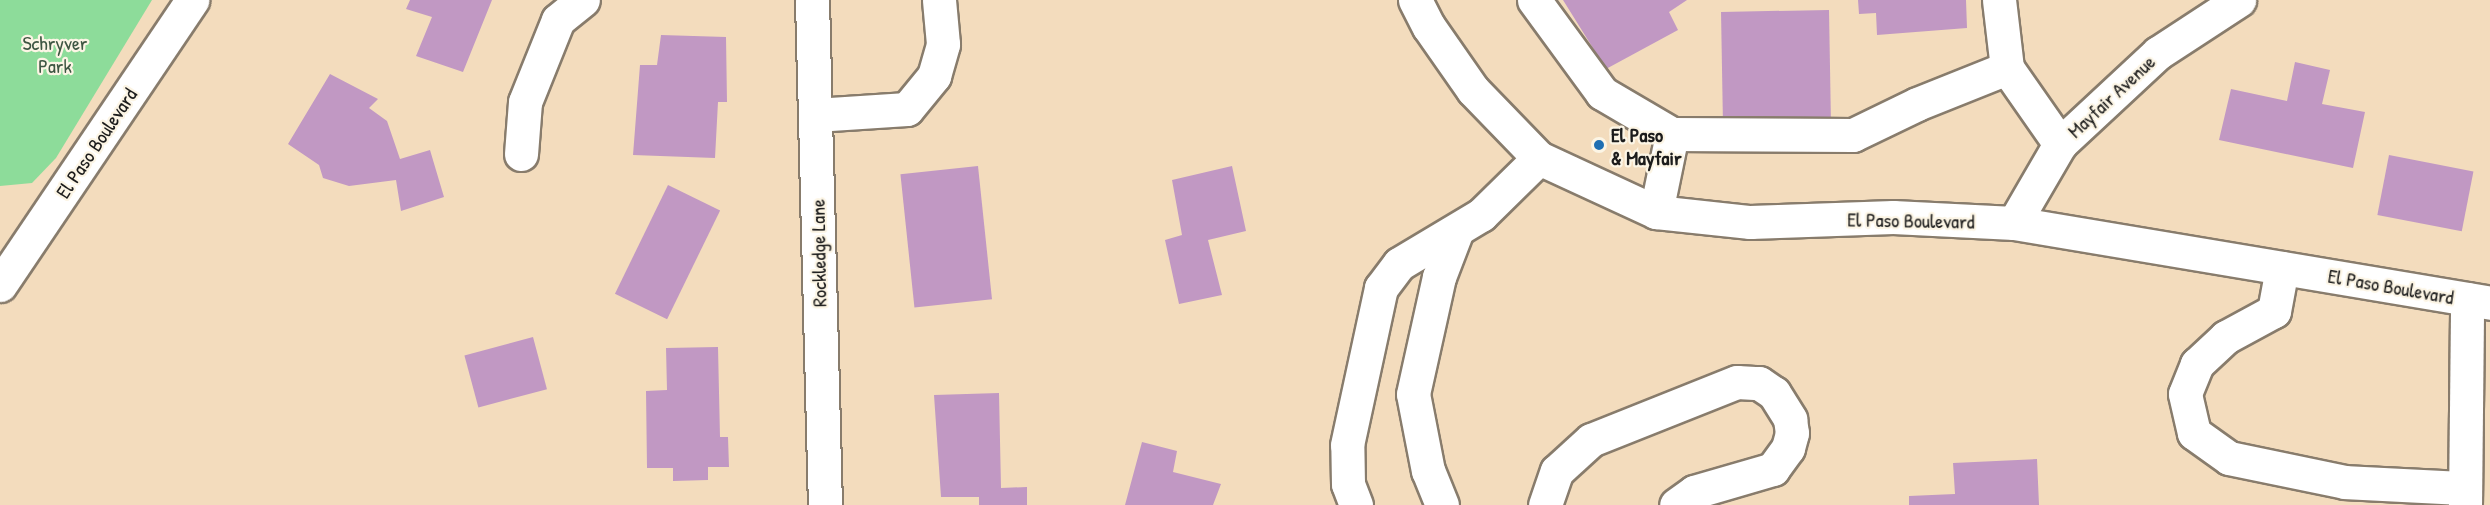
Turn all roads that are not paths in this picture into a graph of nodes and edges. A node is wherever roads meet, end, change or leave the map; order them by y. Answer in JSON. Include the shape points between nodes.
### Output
{"nodes":[{"id":1,"x":192,"y":0,"type":"edge"},
{"id":2,"x":584,"y":0,"type":"edge"},
{"id":3,"x":812,"y":0,"type":"edge"},
{"id":4,"x":939,"y":0,"type":"edge"},
{"id":5,"x":1415,"y":0,"type":"edge"},
{"id":6,"x":1534,"y":0,"type":"edge"},
{"id":7,"x":1999,"y":0,"type":"edge"},
{"id":8,"x":2240,"y":0,"type":"edge"},
{"id":9,"x":2007,"y":68,"type":"junction"},
{"id":10,"x":815,"y":115,"type":"junction"},
{"id":11,"x":1672,"y":134,"type":"junction"},
{"id":12,"x":2060,"y":144,"type":"junction"},
{"id":13,"x":521,"y":154,"type":"dead end"},
{"id":14,"x":1539,"y":158,"type":"junction"},
{"id":15,"x":1656,"y":212,"type":"junction"},
{"id":16,"x":2014,"y":223,"type":"junction"},
{"id":17,"x":1457,"y":230,"type":"junction"},
{"id":18,"x":5,"y":266,"type":"edge"},
{"id":19,"x":2282,"y":268,"type":"junction"},
{"id":20,"x":2479,"y":301,"type":"edge"},
{"id":21,"x":2465,"y":496,"type":"edge"},
{"id":22,"x":825,"y":505,"type":"edge"},
{"id":23,"x":1356,"y":505,"type":"edge"},
{"id":24,"x":1442,"y":505,"type":"edge"},
{"id":25,"x":1545,"y":505,"type":"edge"},
{"id":26,"x":1676,"y":505,"type":"edge"}],
"edges":[{"from":1,"to":18,"type":"street","name":"El Paso Boulevard"},
{"from":2,"to":13,"type":"street","via":[[558,20],[525,102]]},
{"from":3,"to":10,"type":"street","name":"Rockledge Lane"},
{"from":4,"to":10,"type":"street","via":[[943,44],[934,76],[907,109]]},
{"from":5,"to":14,"type":"street","name":"El Paso Boulevard","via":[[1473,90]]},
{"from":6,"to":11,"type":"street","via":[[1602,93]]},
{"from":7,"to":9,"type":"street"},
{"from":8,"to":12,"type":"street","name":"Mayfair Avenue","via":[[2158,53]]},
{"from":9,"to":11,"type":"street","via":[[1853,135]]},
{"from":9,"to":12,"type":"street"},
{"from":10,"to":22,"type":"street","name":"Rockledge Lane"},
{"from":11,"to":15,"type":"street"},
{"from":12,"to":16,"type":"street","name":"Mayfair Avenue"},
{"from":14,"to":15,"type":"street","name":"El Paso Boulevard"},
{"from":14,"to":17,"type":"street","via":[[1481,216]]},
{"from":15,"to":16,"type":"street","name":"El Paso Boulevard","via":[[1750,222],[1893,217]]},
{"from":16,"to":19,"type":"street","name":"El Paso Boulevard"},
{"from":17,"to":23,"type":"street","via":[[1399,264],[1382,288],[1347,445],[1348,484]]},
{"from":17,"to":24,"type":"street","via":[[1439,277],[1413,394],[1428,471]]},
{"from":19,"to":20,"type":"street","name":"El Paso Boulevard"},
{"from":19,"to":21,"type":"street","via":[[2274,311],[2226,337],[2197,364],[2185,394],[2194,433],[2229,458],[2345,482]]},
{"from":20,"to":21,"type":"street"},
{"from":25,"to":26,"type":"street","via":[[1557,471],[1591,440],[1737,382],[1759,383],[1774,393],[1790,419],[1792,433],[1788,448],[1773,469],[1694,492]]}]}
